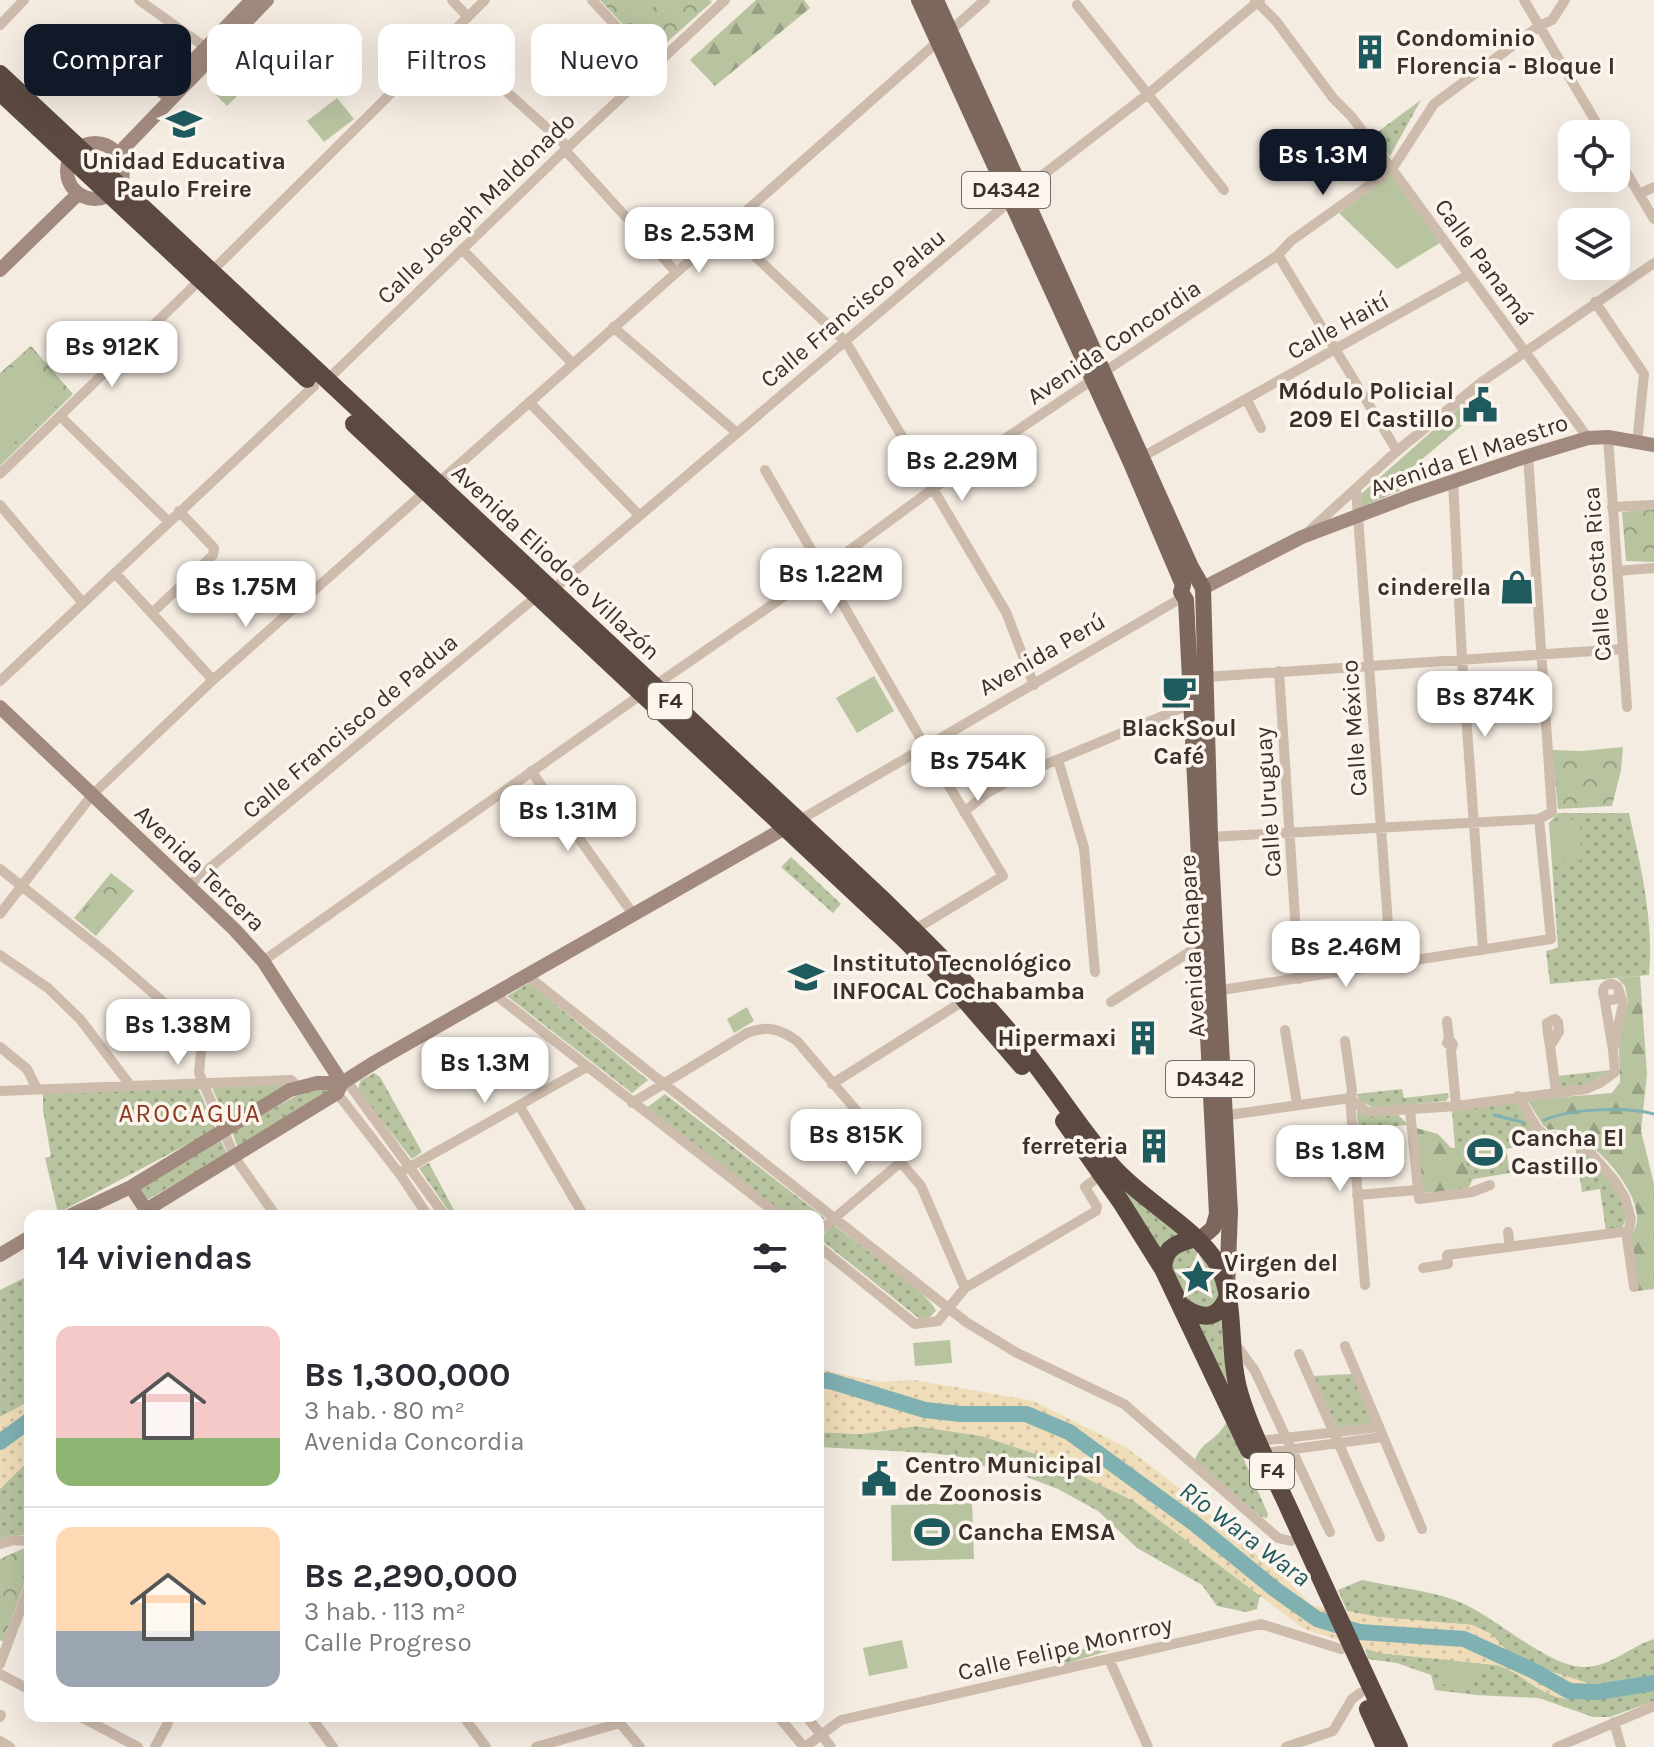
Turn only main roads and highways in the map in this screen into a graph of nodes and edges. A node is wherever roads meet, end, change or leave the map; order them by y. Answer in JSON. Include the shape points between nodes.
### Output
{"nodes":[{"id":1,"x":919,"y":0,"type":"edge"},
{"id":2,"x":936,"y":0,"type":"edge"},
{"id":3,"x":945,"y":36,"type":"junction"},
{"id":4,"x":0,"y":74,"type":"edge"},
{"id":5,"x":0,"y":92,"type":"edge"},
{"id":6,"x":75,"y":152,"type":"junction"},
{"id":7,"x":1098,"y":377,"type":"junction"},
{"id":8,"x":1193,"y":591,"type":"junction"},
{"id":9,"x":792,"y":824,"type":"junction"},
{"id":10,"x":1211,"y":991,"type":"junction"},
{"id":11,"x":1223,"y":1213,"type":"junction"},
{"id":12,"x":1197,"y":1239,"type":"junction"},
{"id":13,"x":1163,"y":1269,"type":"junction"},
{"id":14,"x":1227,"y":1296,"type":"junction"},
{"id":15,"x":1183,"y":1307,"type":"junction"},
{"id":16,"x":1326,"y":1603,"type":"junction"},
{"id":17,"x":1344,"y":1647,"type":"junction"},
{"id":18,"x":1385,"y":1747,"type":"edge"},
{"id":19,"x":1399,"y":1747,"type":"edge"}],
"edges":[{"from":1,"to":3,"type":"main road","name":"Avenida Chapare","number":"D4342"},
{"from":2,"to":3,"type":"main road","name":"Avenida Chapare","number":"D4342"},
{"from":3,"to":7,"type":"main road","name":"Avenida Chapare","number":"D4342"},
{"from":4,"to":6,"type":"highway","name":"Avenida Eliodoro Villazón","number":"F4"},
{"from":5,"to":6,"type":"highway","name":"Avenida Eliodoro Villazón","number":"F4"},
{"from":6,"to":9,"type":"highway","name":"Avenida Eliodoro Villazón","number":"F4"},
{"from":7,"to":8,"type":"main road","name":"Avenida Chapare","number":"D4342","via":[[1131,463]]},
{"from":7,"to":8,"type":"main road","name":"Avenida Chapare","number":"D4342","via":[[1142,457]]},
{"from":8,"to":10,"type":"main road","name":"Avenida Chapare","number":"D4342","via":[[1205,677]]},
{"from":8,"to":10,"type":"main road","name":"Avenida Chapare","number":"D4342","via":[[1189,705],[1202,944]]},
{"from":9,"to":12,"type":"highway","name":"Avenida Eliodoro Villazón","number":"F4","via":[[914,930],[976,993],[1112,1166]]},
{"from":9,"to":13,"type":"highway","name":"Avenida Eliodoro Villazón","number":"F4","via":[[965,1000],[1036,1083]]},
{"from":10,"to":11,"type":"main road","name":"Avenida Chapare","number":"D4342"},
{"from":11,"to":12,"type":"main road"},
{"from":11,"to":14,"type":"main road","name":"Avenida Chapare","number":"D4342"},
{"from":12,"to":13,"type":"highway","via":[[1170,1248]]},
{"from":12,"to":14,"type":"highway","number":"F4","via":[[1220,1269]]},
{"from":13,"to":15,"type":"highway","number":"F4"},
{"from":14,"to":15,"type":"highway","via":[[1211,1316]]},
{"from":14,"to":16,"type":"highway","number":"F4","via":[[1240,1395]]},
{"from":15,"to":16,"type":"highway","number":"F4","via":[[1291,1541]]},
{"from":16,"to":17,"type":"highway","number":"F4"},
{"from":17,"to":18,"type":"highway","number":"F4"},
{"from":17,"to":19,"type":"highway","number":"F4"}]}
